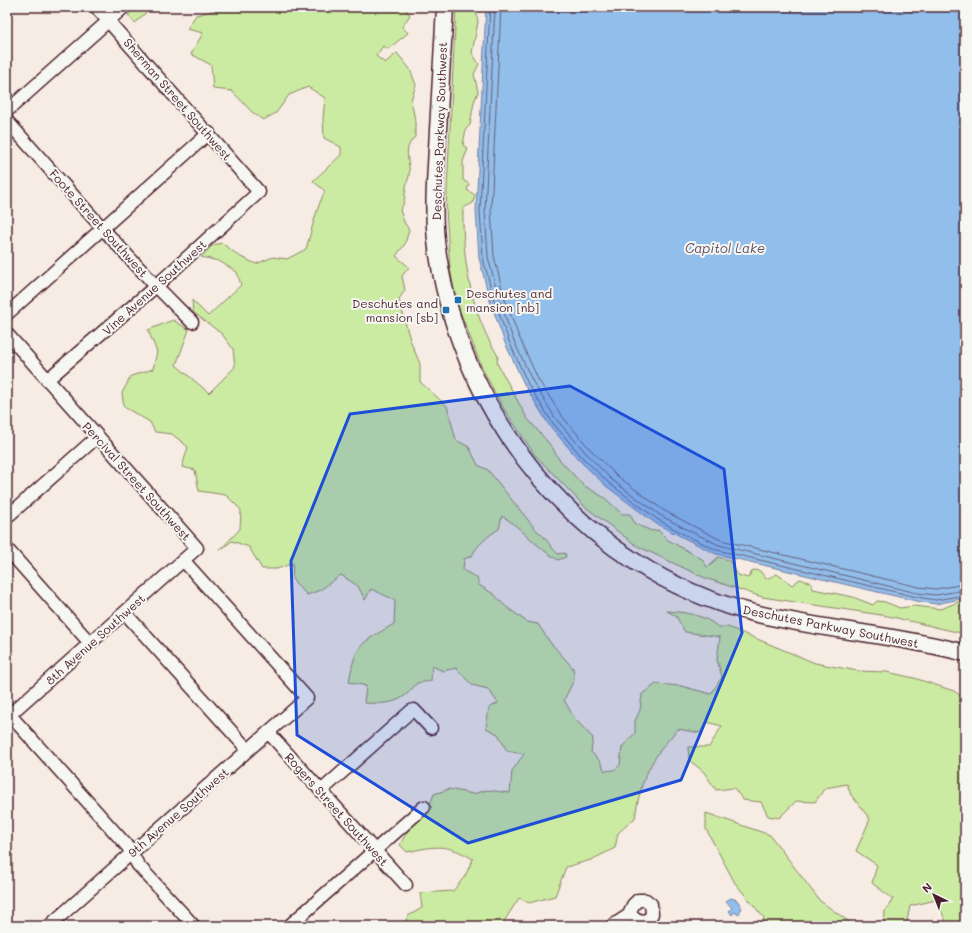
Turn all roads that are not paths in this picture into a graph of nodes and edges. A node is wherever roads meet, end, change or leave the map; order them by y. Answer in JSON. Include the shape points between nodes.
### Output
{"nodes":[{"id":1,"x":96,"y":7,"type":"edge"},
{"id":2,"x":124,"y":7,"type":"edge"},
{"id":3,"x":445,"y":7,"type":"edge"},
{"id":4,"x":108,"y":20,"type":"junction"},
{"id":5,"x":7,"y":111,"type":"edge"},
{"id":6,"x":7,"y":121,"type":"edge"},
{"id":7,"x":209,"y":133,"type":"junction"},
{"id":8,"x":259,"y":192,"type":"joint"},
{"id":9,"x":102,"y":228,"type":"junction"},
{"id":10,"x":156,"y":286,"type":"junction"},
{"id":11,"x":7,"y":314,"type":"edge"},
{"id":12,"x":192,"y":322,"type":"dead end"},
{"id":13,"x":7,"y":334,"type":"edge"},
{"id":14,"x":47,"y":380,"type":"junction"},
{"id":15,"x":98,"y":437,"type":"junction"},
{"id":16,"x":7,"y":517,"type":"edge"},
{"id":17,"x":7,"y":548,"type":"edge"},
{"id":18,"x":183,"y":560,"type":"junction"},
{"id":19,"x":125,"y":613,"type":"junction"},
{"id":20,"x":90,"y":643,"type":"junction"},
{"id":21,"x":965,"y":653,"type":"edge"},
{"id":22,"x":307,"y":698,"type":"joint"},
{"id":23,"x":8,"y":716,"type":"edge"},
{"id":24,"x":432,"y":728,"type":"dead end"},
{"id":25,"x":268,"y":732,"type":"junction"},
{"id":26,"x":248,"y":750,"type":"junction"},
{"id":27,"x":321,"y":790,"type":"junction"},
{"id":28,"x":424,"y":807,"type":"dead end"},
{"id":29,"x":375,"y":851,"type":"junction"},
{"id":30,"x":131,"y":853,"type":"junction"},
{"id":31,"x":406,"y":886,"type":"dead end"},
{"id":32,"x":629,"y":915,"type":"dead end"},
{"id":33,"x":49,"y":926,"type":"edge"},
{"id":34,"x":194,"y":926,"type":"edge"},
{"id":35,"x":289,"y":926,"type":"edge"},
{"id":36,"x":612,"y":926,"type":"edge"}],
"edges":[{"from":1,"to":4,"type":"street","name":"Sherman Street Southwest"},
{"from":2,"to":4,"type":"street"},
{"from":3,"to":21,"type":"street","name":"Deschutes Parkway Southwest","via":[[435,188],[438,255],[451,308],[474,374],[500,425],[541,481],[567,510],[599,536],[636,562],[707,598],[749,612]]},
{"from":4,"to":5,"type":"street"},
{"from":4,"to":7,"type":"street","name":"Sherman Street Southwest"},
{"from":6,"to":9,"type":"street","name":"Foote Street Southwest"},
{"from":7,"to":8,"type":"street","name":"Sherman Street Southwest"},
{"from":7,"to":9,"type":"street"},
{"from":8,"to":10,"type":"street","name":"Vine Avenue Southwest"},
{"from":9,"to":10,"type":"street","name":"Foote Street Southwest"},
{"from":9,"to":11,"type":"street"},
{"from":10,"to":12,"type":"street","name":"Foote Street Southwest"},
{"from":10,"to":14,"type":"street","name":"Vine Avenue Southwest"},
{"from":13,"to":14,"type":"street","name":"Percival Street Southwest"},
{"from":14,"to":15,"type":"street","name":"Percival Street Southwest"},
{"from":15,"to":16,"type":"street"},
{"from":15,"to":18,"type":"street","name":"Percival Street Southwest","via":[[197,548]]},
{"from":17,"to":20,"type":"street"},
{"from":18,"to":19,"type":"street","name":"8th Avenue Southwest"},
{"from":18,"to":22,"type":"street","name":"Percival Street Southwest"},
{"from":19,"to":20,"type":"street","name":"8th Avenue Southwest"},
{"from":19,"to":26,"type":"street"},
{"from":20,"to":23,"type":"street","name":"8th Avenue Southwest"},
{"from":22,"to":25,"type":"street","name":"9th Avenue Southwest"},
{"from":23,"to":30,"type":"street"},
{"from":24,"to":27,"type":"street","via":[[414,710],[411,711]]},
{"from":25,"to":26,"type":"street","name":"9th Avenue Southwest"},
{"from":25,"to":27,"type":"street","name":"Rogers Street Southwest"},
{"from":26,"to":30,"type":"street","name":"9th Avenue Southwest"},
{"from":27,"to":29,"type":"street","name":"Rogers Street Southwest"},
{"from":28,"to":29,"type":"street"},
{"from":29,"to":31,"type":"street","name":"Rogers Street Southwest"},
{"from":29,"to":35,"type":"street"},
{"from":30,"to":33,"type":"street","name":"9th Avenue Southwest"},
{"from":30,"to":34,"type":"street","via":[[138,865]]},
{"from":32,"to":36,"type":"street"}]}
